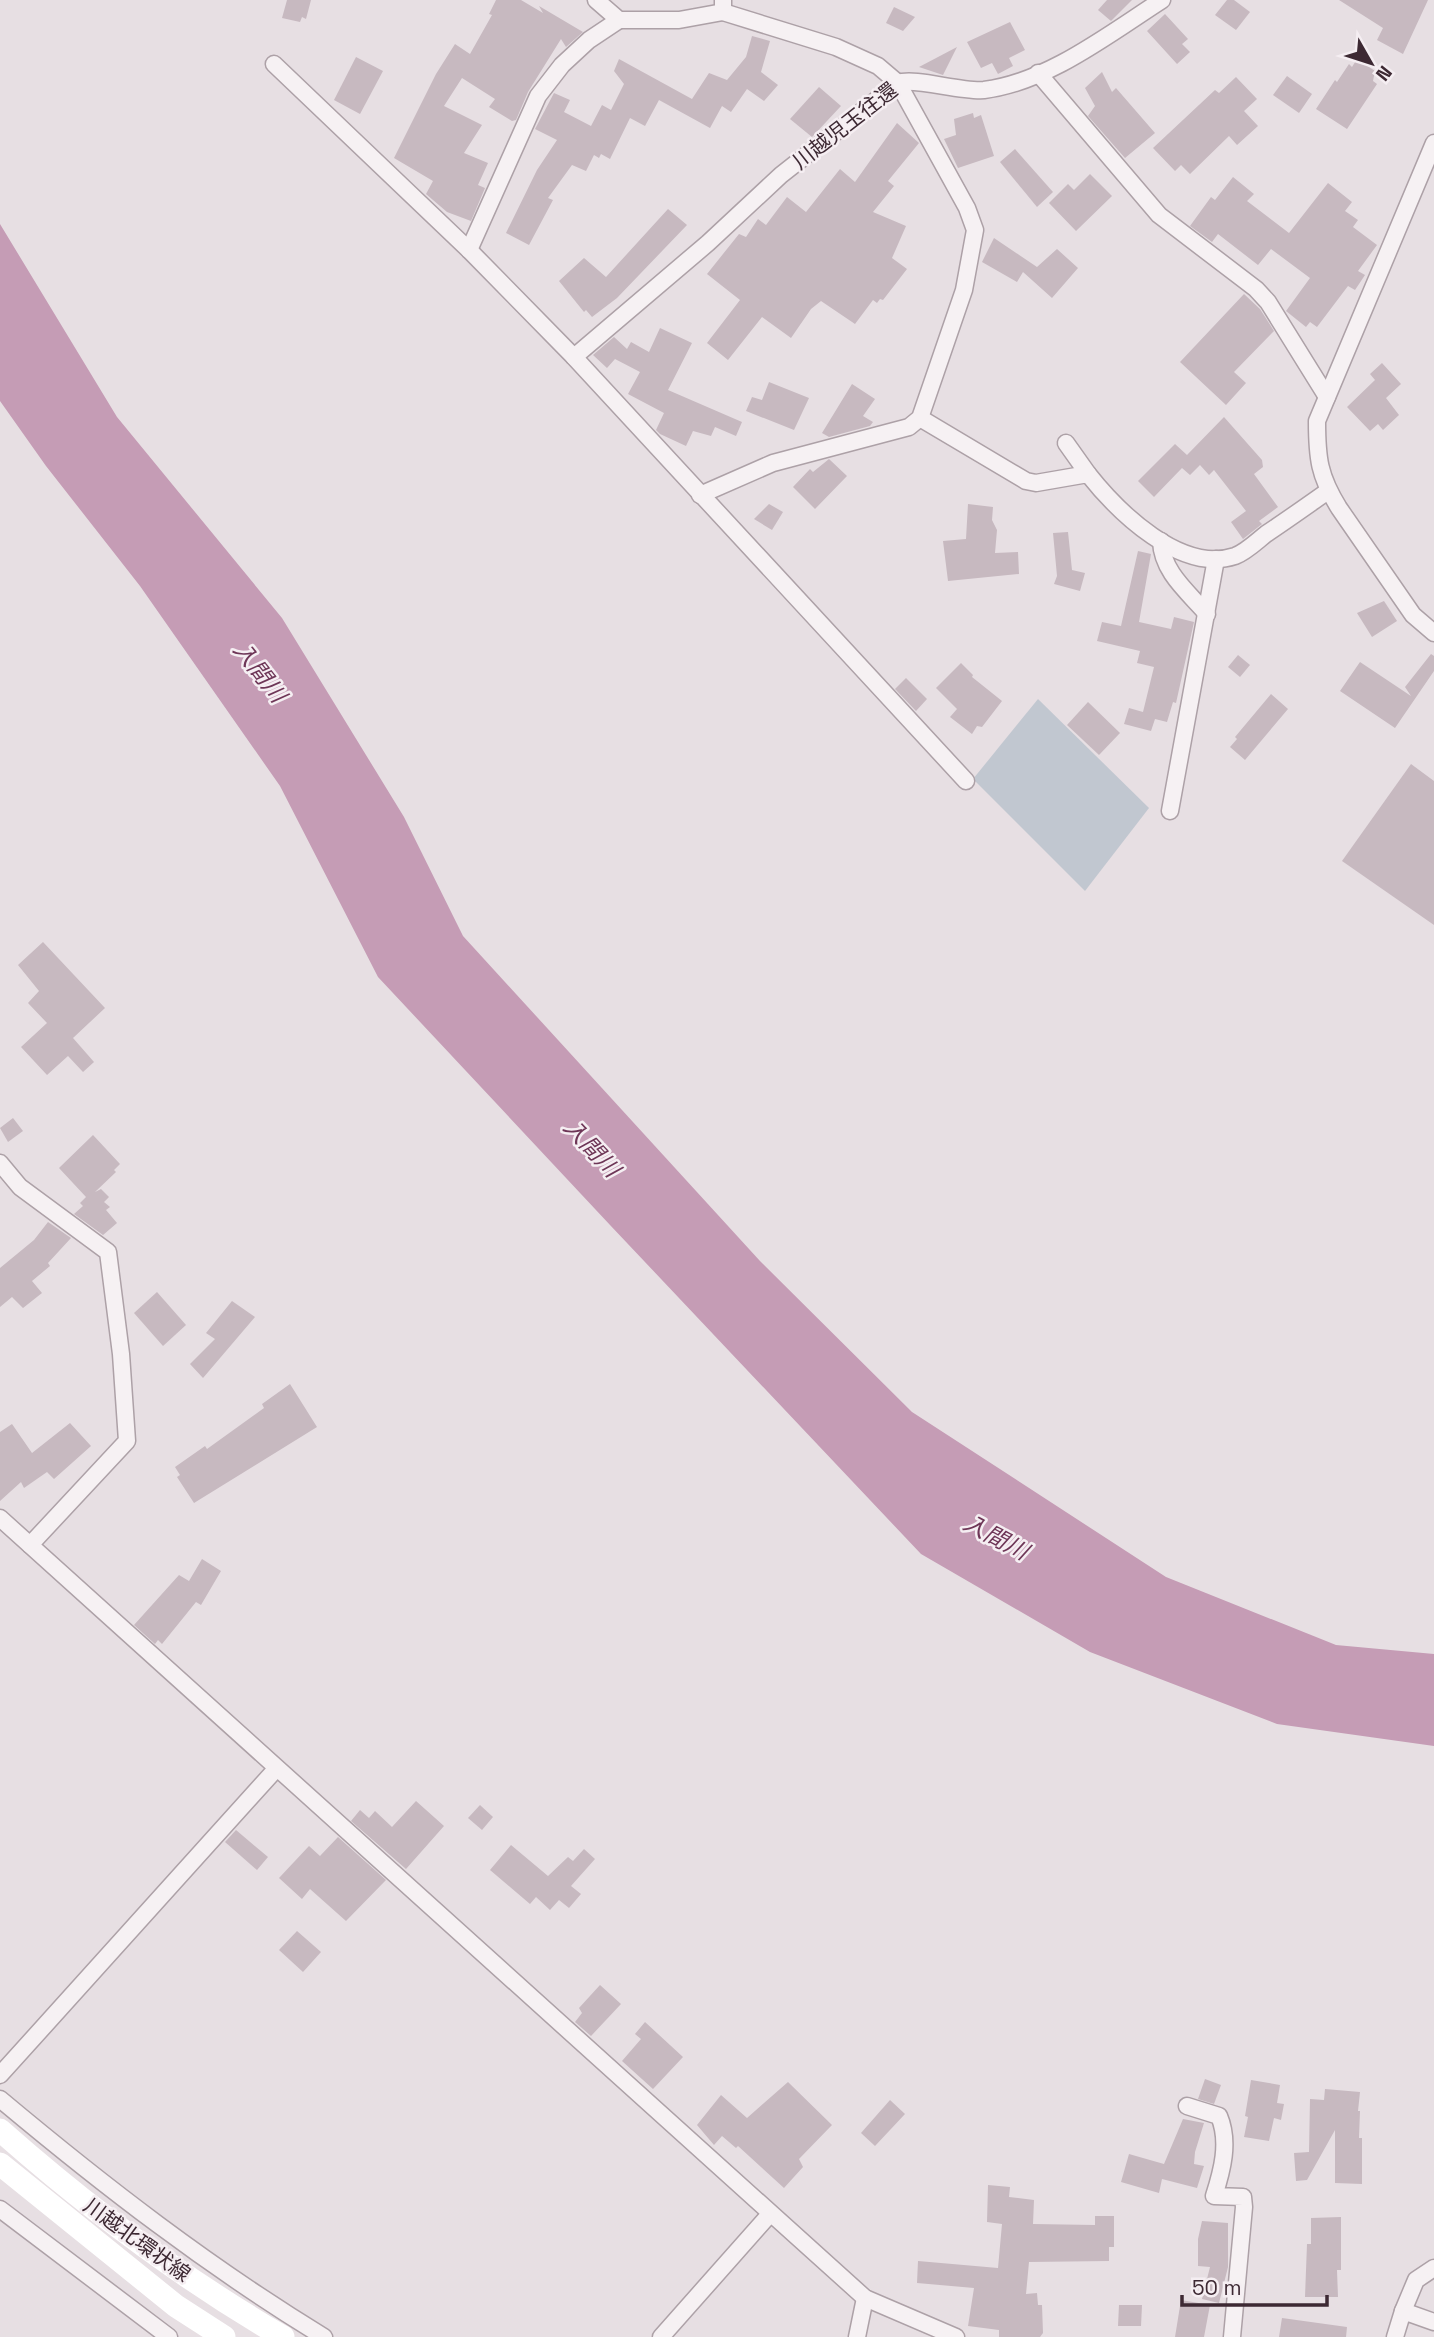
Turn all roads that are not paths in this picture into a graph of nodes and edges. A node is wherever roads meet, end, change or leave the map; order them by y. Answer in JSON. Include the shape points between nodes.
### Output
{"nodes":[{"id":1,"x":596,"y":0,"type":"edge"},
{"id":2,"x":1162,"y":0,"type":"edge"},
{"id":3,"x":723,"y":6,"type":"edge"},
{"id":4,"x":618,"y":20,"type":"junction"},
{"id":5,"x":274,"y":64,"type":"dead end"},
{"id":6,"x":1038,"y":73,"type":"junction"},
{"id":7,"x":898,"y":83,"type":"junction"},
{"id":8,"x":1434,"y":142,"type":"edge"},
{"id":9,"x":469,"y":250,"type":"junction"},
{"id":10,"x":574,"y":357,"type":"junction"},
{"id":11,"x":1327,"y":397,"type":"junction"},
{"id":12,"x":920,"y":418,"type":"junction"},
{"id":13,"x":1066,"y":443,"type":"dead end"},
{"id":14,"x":1088,"y":474,"type":"junction"},
{"id":15,"x":1328,"y":491,"type":"junction"},
{"id":16,"x":700,"y":495,"type":"junction"},
{"id":17,"x":1161,"y":541,"type":"junction"},
{"id":18,"x":1216,"y":559,"type":"junction"},
{"id":19,"x":1207,"y":614,"type":"junction"},
{"id":20,"x":1434,"y":633,"type":"edge"},
{"id":21,"x":966,"y":781,"type":"dead end"},
{"id":22,"x":1170,"y":811,"type":"dead end"},
{"id":23,"x":0,"y":1163,"type":"edge"},
{"id":24,"x":0,"y":1518,"type":"edge"},
{"id":25,"x":30,"y":1545,"type":"junction"},
{"id":26,"x":276,"y":1769,"type":"junction"},
{"id":27,"x":0,"y":2075,"type":"edge"},
{"id":28,"x":0,"y":2099,"type":"edge"},
{"id":29,"x":1187,"y":2106,"type":"dead end"},
{"id":30,"x":0,"y":2130,"type":"edge"},
{"id":31,"x":0,"y":2164,"type":"edge"},
{"id":32,"x":0,"y":2208,"type":"edge"},
{"id":33,"x":770,"y":2214,"type":"junction"},
{"id":34,"x":1434,"y":2268,"type":"edge"},
{"id":35,"x":865,"y":2298,"type":"junction"},
{"id":36,"x":1402,"y":2311,"type":"junction"},
{"id":37,"x":1434,"y":2322,"type":"edge"},
{"id":38,"x":169,"y":2337,"type":"edge"},
{"id":39,"x":224,"y":2337,"type":"edge"},
{"id":40,"x":283,"y":2337,"type":"edge"},
{"id":41,"x":324,"y":2337,"type":"edge"},
{"id":42,"x":661,"y":2337,"type":"edge"},
{"id":43,"x":857,"y":2337,"type":"edge"},
{"id":44,"x":956,"y":2337,"type":"edge"},
{"id":45,"x":1232,"y":2337,"type":"edge"},
{"id":46,"x":1395,"y":2337,"type":"edge"}],
"edges":[{"from":1,"to":4,"type":"street"},
{"from":2,"to":6,"type":"street","name":"川越児玉往還"},
{"from":3,"to":4,"type":"street","via":[[679,20]]},
{"from":3,"to":7,"type":"street","via":[[860,57]]},
{"from":4,"to":9,"type":"street","via":[[562,65],[538,96]]},
{"from":5,"to":9,"type":"street"},
{"from":6,"to":7,"type":"street","name":"川越児玉往還","via":[[995,88],[966,92]]},
{"from":6,"to":11,"type":"street","via":[[1159,215],[1256,289]]},
{"from":7,"to":10,"type":"street","name":"川越児玉往還","via":[[781,175]]},
{"from":7,"to":12,"type":"street","via":[[975,230],[964,290]]},
{"from":8,"to":11,"type":"street"},
{"from":9,"to":10,"type":"street"},
{"from":10,"to":16,"type":"street"},
{"from":11,"to":15,"type":"street","via":[[1317,421],[1317,461]]},
{"from":12,"to":14,"type":"street","via":[[1026,481]]},
{"from":12,"to":16,"type":"street","via":[[909,427],[774,463]]},
{"from":13,"to":14,"type":"street"},
{"from":14,"to":17,"type":"street","via":[[1126,517]]},
{"from":15,"to":18,"type":"street","via":[[1238,555]]},
{"from":15,"to":20,"type":"street","via":[[1413,615]]},
{"from":16,"to":21,"type":"street"},
{"from":17,"to":18,"type":"street","via":[[1181,552]]},
{"from":17,"to":19,"type":"street","via":[[1167,569]]},
{"from":18,"to":19,"type":"street"},
{"from":19,"to":22,"type":"street"},
{"from":23,"to":25,"type":"street","via":[[20,1187],[108,1252],[121,1354],[127,1441]]},
{"from":24,"to":25,"type":"street"},
{"from":25,"to":26,"type":"street"},
{"from":26,"to":27,"type":"street"},
{"from":26,"to":33,"type":"street"},
{"from":28,"to":41,"type":"street","via":[[121,2199],[251,2293]]},
{"from":29,"to":45,"type":"street","via":[[1219,2116],[1224,2162],[1214,2196],[1242,2197],[1244,2207]]},
{"from":30,"to":40,"type":"main road","name":"川越北環状線","via":[[60,2183],[216,2298]]},
{"from":31,"to":39,"type":"main road","name":"川越北環状線","via":[[176,2306]]},
{"from":32,"to":38,"type":"street"},
{"from":33,"to":35,"type":"street"},
{"from":33,"to":42,"type":"street"},
{"from":34,"to":36,"type":"street","via":[[1416,2280]]},
{"from":35,"to":43,"type":"street"},
{"from":35,"to":44,"type":"street"},
{"from":36,"to":37,"type":"street"},
{"from":36,"to":46,"type":"street"}]}
